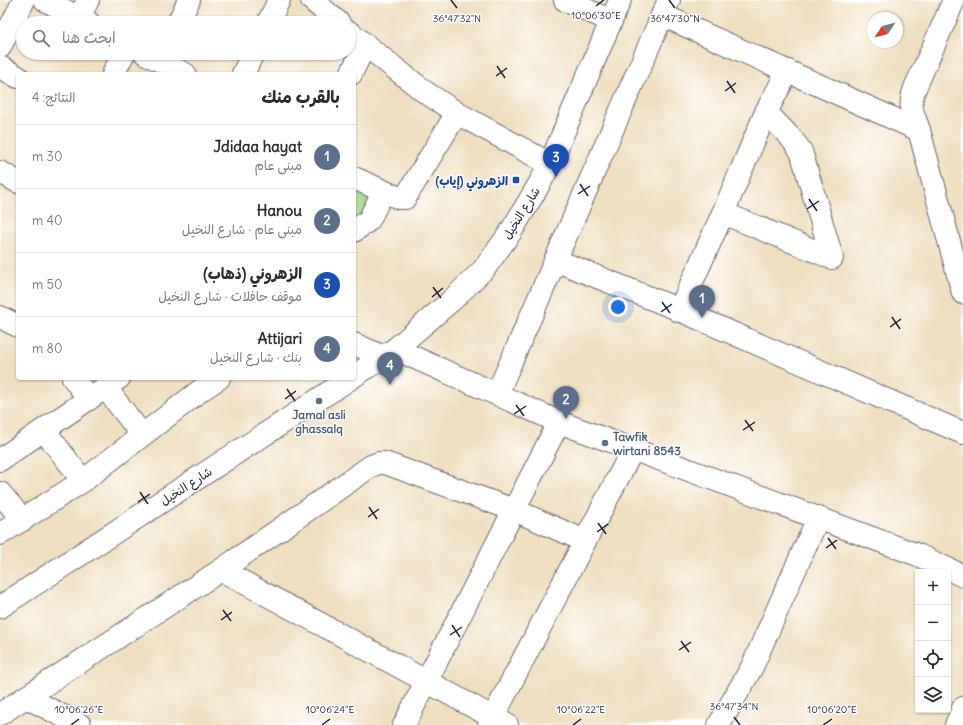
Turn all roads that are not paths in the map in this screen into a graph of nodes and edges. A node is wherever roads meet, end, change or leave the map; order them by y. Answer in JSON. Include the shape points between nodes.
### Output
{"nodes":[{"id":1,"x":24,"y":0,"type":"edge"},
{"id":2,"x":45,"y":0,"type":"edge"},
{"id":3,"x":189,"y":0,"type":"edge"},
{"id":4,"x":279,"y":0,"type":"edge"},
{"id":5,"x":312,"y":0,"type":"edge"},
{"id":6,"x":565,"y":0,"type":"edge"},
{"id":7,"x":620,"y":0,"type":"edge"},
{"id":8,"x":956,"y":2,"type":"edge"},
{"id":9,"x":665,"y":7,"type":"edge"},
{"id":10,"x":85,"y":14,"type":"edge"},
{"id":11,"x":181,"y":16,"type":"edge"},
{"id":12,"x":271,"y":16,"type":"edge"},
{"id":13,"x":331,"y":16,"type":"edge"},
{"id":14,"x":611,"y":21,"type":"junction"},
{"id":15,"x":357,"y":38,"type":"edge"},
{"id":16,"x":0,"y":47,"type":"edge"},
{"id":17,"x":120,"y":60,"type":"edge"},
{"id":18,"x":163,"y":60,"type":"edge"},
{"id":19,"x":250,"y":60,"type":"edge"},
{"id":20,"x":353,"y":60,"type":"edge"},
{"id":21,"x":0,"y":68,"type":"edge"},
{"id":22,"x":788,"y":71,"type":"junction"},
{"id":23,"x":114,"y":72,"type":"edge"},
{"id":24,"x":182,"y":72,"type":"edge"},
{"id":25,"x":244,"y":72,"type":"edge"},
{"id":26,"x":351,"y":72,"type":"edge"},
{"id":27,"x":16,"y":76,"type":"edge"},
{"id":28,"x":766,"y":112,"type":"junction"},
{"id":29,"x":457,"y":113,"type":"junction"},
{"id":30,"x":919,"y":130,"type":"junction"},
{"id":31,"x":550,"y":164,"type":"junction"},
{"id":32,"x":0,"y":172,"type":"edge"},
{"id":33,"x":356,"y":179,"type":"edge"},
{"id":34,"x":16,"y":181,"type":"edge"},
{"id":35,"x":383,"y":192,"type":"junction"},
{"id":36,"x":723,"y":213,"type":"junction"},
{"id":37,"x":356,"y":230,"type":"edge"},
{"id":38,"x":555,"y":260,"type":"junction"},
{"id":39,"x":963,"y":293,"type":"edge"},
{"id":40,"x":679,"y":311,"type":"junction"},
{"id":41,"x":0,"y":317,"type":"edge"},
{"id":42,"x":16,"y":325,"type":"edge"},
{"id":43,"x":356,"y":345,"type":"edge"},
{"id":44,"x":389,"y":353,"type":"junction"},
{"id":45,"x":356,"y":375,"type":"edge"},
{"id":46,"x":80,"y":380,"type":"edge"},
{"id":47,"x":211,"y":380,"type":"edge"},
{"id":48,"x":348,"y":380,"type":"edge"},
{"id":49,"x":196,"y":384,"type":"edge"},
{"id":50,"x":104,"y":388,"type":"edge"},
{"id":51,"x":497,"y":394,"type":"junction"},
{"id":52,"x":559,"y":422,"type":"junction"},
{"id":53,"x":44,"y":430,"type":"junction"},
{"id":54,"x":963,"y":433,"type":"edge"},
{"id":55,"x":142,"y":435,"type":"junction"},
{"id":56,"x":632,"y":449,"type":"junction"},
{"id":57,"x":0,"y":460,"type":"edge"},
{"id":58,"x":83,"y":481,"type":"junction"},
{"id":59,"x":0,"y":493,"type":"edge"},
{"id":60,"x":514,"y":510,"type":"junction"},
{"id":61,"x":818,"y":518,"type":"junction"},
{"id":62,"x":23,"y":520,"type":"junction"},
{"id":63,"x":0,"y":534,"type":"edge"},
{"id":64,"x":585,"y":541,"type":"junction"},
{"id":65,"x":221,"y":570,"type":"junction"},
{"id":66,"x":963,"y":576,"type":"edge"},
{"id":67,"x":0,"y":607,"type":"edge"},
{"id":68,"x":427,"y":681,"type":"junction"},
{"id":69,"x":26,"y":697,"type":"junction"},
{"id":70,"x":963,"y":708,"type":"edge"},
{"id":71,"x":0,"y":714,"type":"edge"},
{"id":72,"x":496,"y":722,"type":"edge"},
{"id":73,"x":80,"y":725,"type":"edge"},
{"id":74,"x":404,"y":725,"type":"edge"},
{"id":75,"x":719,"y":725,"type":"edge"},
{"id":76,"x":956,"y":725,"type":"edge"}],
"edges":[{"from":1,"to":16,"type":"street"},
{"from":2,"to":10,"type":"street"},
{"from":3,"to":11,"type":"street"},
{"from":4,"to":12,"type":"street"},
{"from":5,"to":13,"type":"street"},
{"from":6,"to":14,"type":"street"},
{"from":7,"to":14,"type":"street","name":"شارع النخيل"},
{"from":8,"to":30,"type":"street","via":[[911,98]]},
{"from":9,"to":22,"type":"street"},
{"from":9,"to":38,"type":"street"},
{"from":14,"to":31,"type":"street","name":"شارع النخيل"},
{"from":15,"to":29,"type":"street","via":[[425,92]]},
{"from":17,"to":23,"type":"street"},
{"from":18,"to":24,"type":"street"},
{"from":19,"to":25,"type":"street"},
{"from":20,"to":26,"type":"street"},
{"from":21,"to":27,"type":"street"},
{"from":22,"to":28,"type":"street"},
{"from":22,"to":30,"type":"street"},
{"from":28,"to":36,"type":"street"},
{"from":28,"to":36,"type":"street","via":[[801,151],[832,258]]},
{"from":29,"to":31,"type":"street"},
{"from":29,"to":35,"type":"street","via":[[408,196],[402,199]]},
{"from":30,"to":39,"type":"street"},
{"from":31,"to":44,"type":"street","name":"شارع النخيل","via":[[510,233],[484,268],[451,301]]},
{"from":32,"to":34,"type":"street"},
{"from":33,"to":35,"type":"street"},
{"from":35,"to":37,"type":"street","via":[[369,220]]},
{"from":36,"to":40,"type":"street"},
{"from":38,"to":40,"type":"street"},
{"from":38,"to":51,"type":"street"},
{"from":40,"to":54,"type":"street"},
{"from":41,"to":42,"type":"street"},
{"from":43,"to":44,"type":"street"},
{"from":44,"to":45,"type":"street","name":"شارع النخيل"},
{"from":44,"to":51,"type":"street"},
{"from":46,"to":50,"type":"street"},
{"from":47,"to":49,"type":"street"},
{"from":48,"to":67,"type":"street","name":"شارع النخيل"},
{"from":49,"to":55,"type":"street"},
{"from":50,"to":53,"type":"street"},
{"from":50,"to":55,"type":"street"},
{"from":51,"to":52,"type":"street"},
{"from":52,"to":56,"type":"street"},
{"from":52,"to":60,"type":"street"},
{"from":53,"to":57,"type":"street"},
{"from":53,"to":58,"type":"street"},
{"from":55,"to":58,"type":"street"},
{"from":56,"to":61,"type":"street"},
{"from":56,"to":64,"type":"street"},
{"from":58,"to":62,"type":"street"},
{"from":59,"to":62,"type":"street"},
{"from":60,"to":64,"type":"street"},
{"from":60,"to":65,"type":"street","via":[[379,463],[371,466]]},
{"from":60,"to":68,"type":"street"},
{"from":61,"to":66,"type":"street","via":[[918,555]]},
{"from":61,"to":75,"type":"street","via":[[752,667]]},
{"from":62,"to":63,"type":"street"},
{"from":64,"to":72,"type":"street"},
{"from":65,"to":68,"type":"street"},
{"from":65,"to":69,"type":"street"},
{"from":68,"to":72,"type":"street"},
{"from":68,"to":74,"type":"street"},
{"from":69,"to":71,"type":"street"},
{"from":69,"to":73,"type":"street"},
{"from":70,"to":76,"type":"street"}]}
